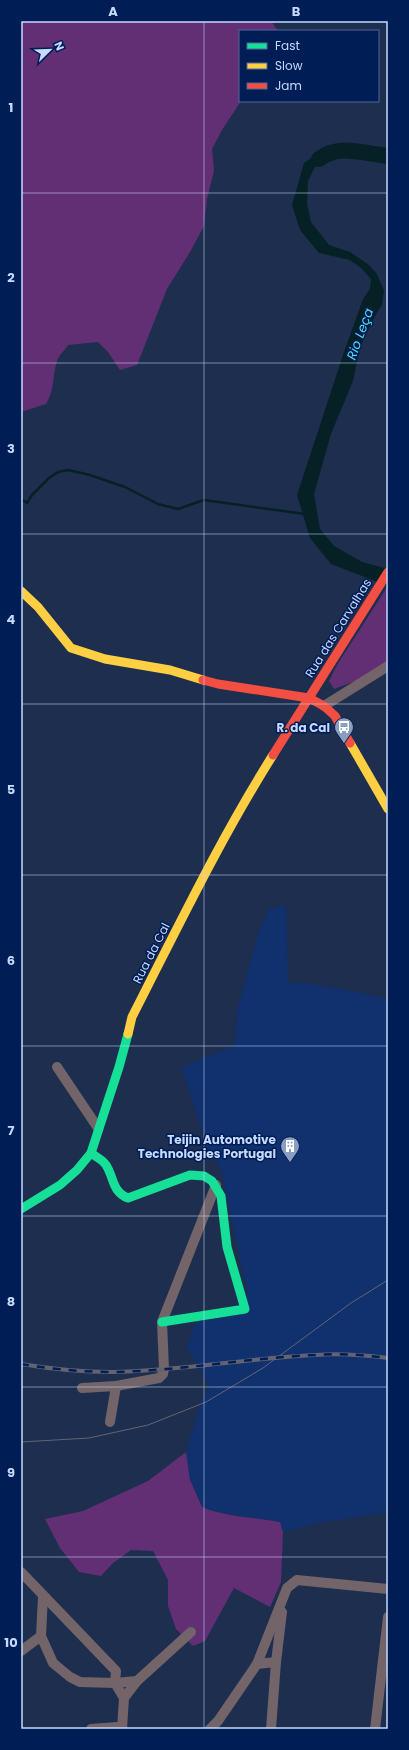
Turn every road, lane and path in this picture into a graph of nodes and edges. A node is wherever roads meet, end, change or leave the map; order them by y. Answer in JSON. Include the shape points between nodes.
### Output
{"nodes":[{"id":1,"x":388,"y":572,"type":"edge"},
{"id":2,"x":21,"y":591,"type":"edge"},
{"id":3,"x":388,"y":666,"type":"edge"},
{"id":4,"x":309,"y":698,"type":"junction"},
{"id":5,"x":324,"y":706,"type":"junction"},
{"id":6,"x":388,"y":808,"type":"edge"},
{"id":7,"x":57,"y":1067,"type":"dead end"},
{"id":8,"x":98,"y":1128,"type":"junction"},
{"id":9,"x":91,"y":1153,"type":"junction"},
{"id":10,"x":216,"y":1185,"type":"junction"},
{"id":11,"x":21,"y":1209,"type":"edge"},
{"id":12,"x":162,"y":1322,"type":"junction"},
{"id":13,"x":116,"y":1386,"type":"junction"},
{"id":14,"x":82,"y":1388,"type":"dead end"},
{"id":15,"x":110,"y":1422,"type":"dead end"},
{"id":16,"x":21,"y":1572,"type":"edge"},
{"id":17,"x":388,"y":1589,"type":"edge"},
{"id":18,"x":44,"y":1596,"type":"junction"},
{"id":19,"x":284,"y":1598,"type":"junction"},
{"id":20,"x":388,"y":1617,"type":"edge"},
{"id":21,"x":191,"y":1632,"type":"dead end"},
{"id":22,"x":41,"y":1636,"type":"junction"},
{"id":23,"x":21,"y":1651,"type":"edge"},
{"id":24,"x":276,"y":1662,"type":"junction"},
{"id":25,"x":257,"y":1664,"type":"junction"},
{"id":26,"x":137,"y":1681,"type":"junction"},
{"id":27,"x":114,"y":1683,"type":"junction"},
{"id":28,"x":124,"y":1698,"type":"junction"},
{"id":29,"x":91,"y":1729,"type":"edge"},
{"id":30,"x":121,"y":1729,"type":"edge"},
{"id":31,"x":210,"y":1729,"type":"edge"},
{"id":32,"x":271,"y":1729,"type":"edge"},
{"id":33,"x":375,"y":1729,"type":"edge"}],
"edges":[{"from":1,"to":4,"type":"street","name":"Rua das Carvalhas"},
{"from":2,"to":4,"type":"street","via":[[38,607],[71,648],[81,652],[105,659],[170,670],[218,684]]},
{"from":3,"to":5,"type":"street"},
{"from":4,"to":5,"type":"street"},
{"from":4,"to":8,"type":"street","name":"Rua da Cal","via":[[248,795],[132,1017],[119,1067]]},
{"from":5,"to":6,"type":"street","via":[[335,716]]},
{"from":7,"to":8,"type":"street"},
{"from":8,"to":9,"type":"street","name":"Rua da Cal"},
{"from":9,"to":10,"type":"street","via":[[105,1164],[121,1196],[128,1198],[190,1175],[210,1178]]},
{"from":9,"to":11,"type":"street","name":"Rua da Cal","via":[[70,1178]]},
{"from":10,"to":12,"type":"street"},
{"from":10,"to":12,"type":"street","via":[[223,1201],[225,1238],[245,1309]]},
{"from":12,"to":13,"type":"street","via":[[163,1374],[159,1378]]},
{"from":13,"to":14,"type":"street"},
{"from":13,"to":15,"type":"street"},
{"from":16,"to":18,"type":"street"},
{"from":17,"to":19,"type":"street","via":[[297,1580],[287,1588]]},
{"from":18,"to":22,"type":"street"},
{"from":18,"to":27,"type":"street","via":[[116,1671]]},
{"from":19,"to":24,"type":"street"},
{"from":19,"to":25,"type":"street"},
{"from":20,"to":33,"type":"street"},
{"from":21,"to":26,"type":"street"},
{"from":22,"to":23,"type":"street"},
{"from":22,"to":27,"type":"street","via":[[53,1663],[70,1677],[80,1682]]},
{"from":24,"to":25,"type":"street"},
{"from":24,"to":32,"type":"street"},
{"from":25,"to":31,"type":"street"},
{"from":26,"to":27,"type":"street"},
{"from":26,"to":28,"type":"street"},
{"from":27,"to":28,"type":"street"},
{"from":28,"to":30,"type":"street"},
{"from":29,"to":30,"type":"street"}]}
